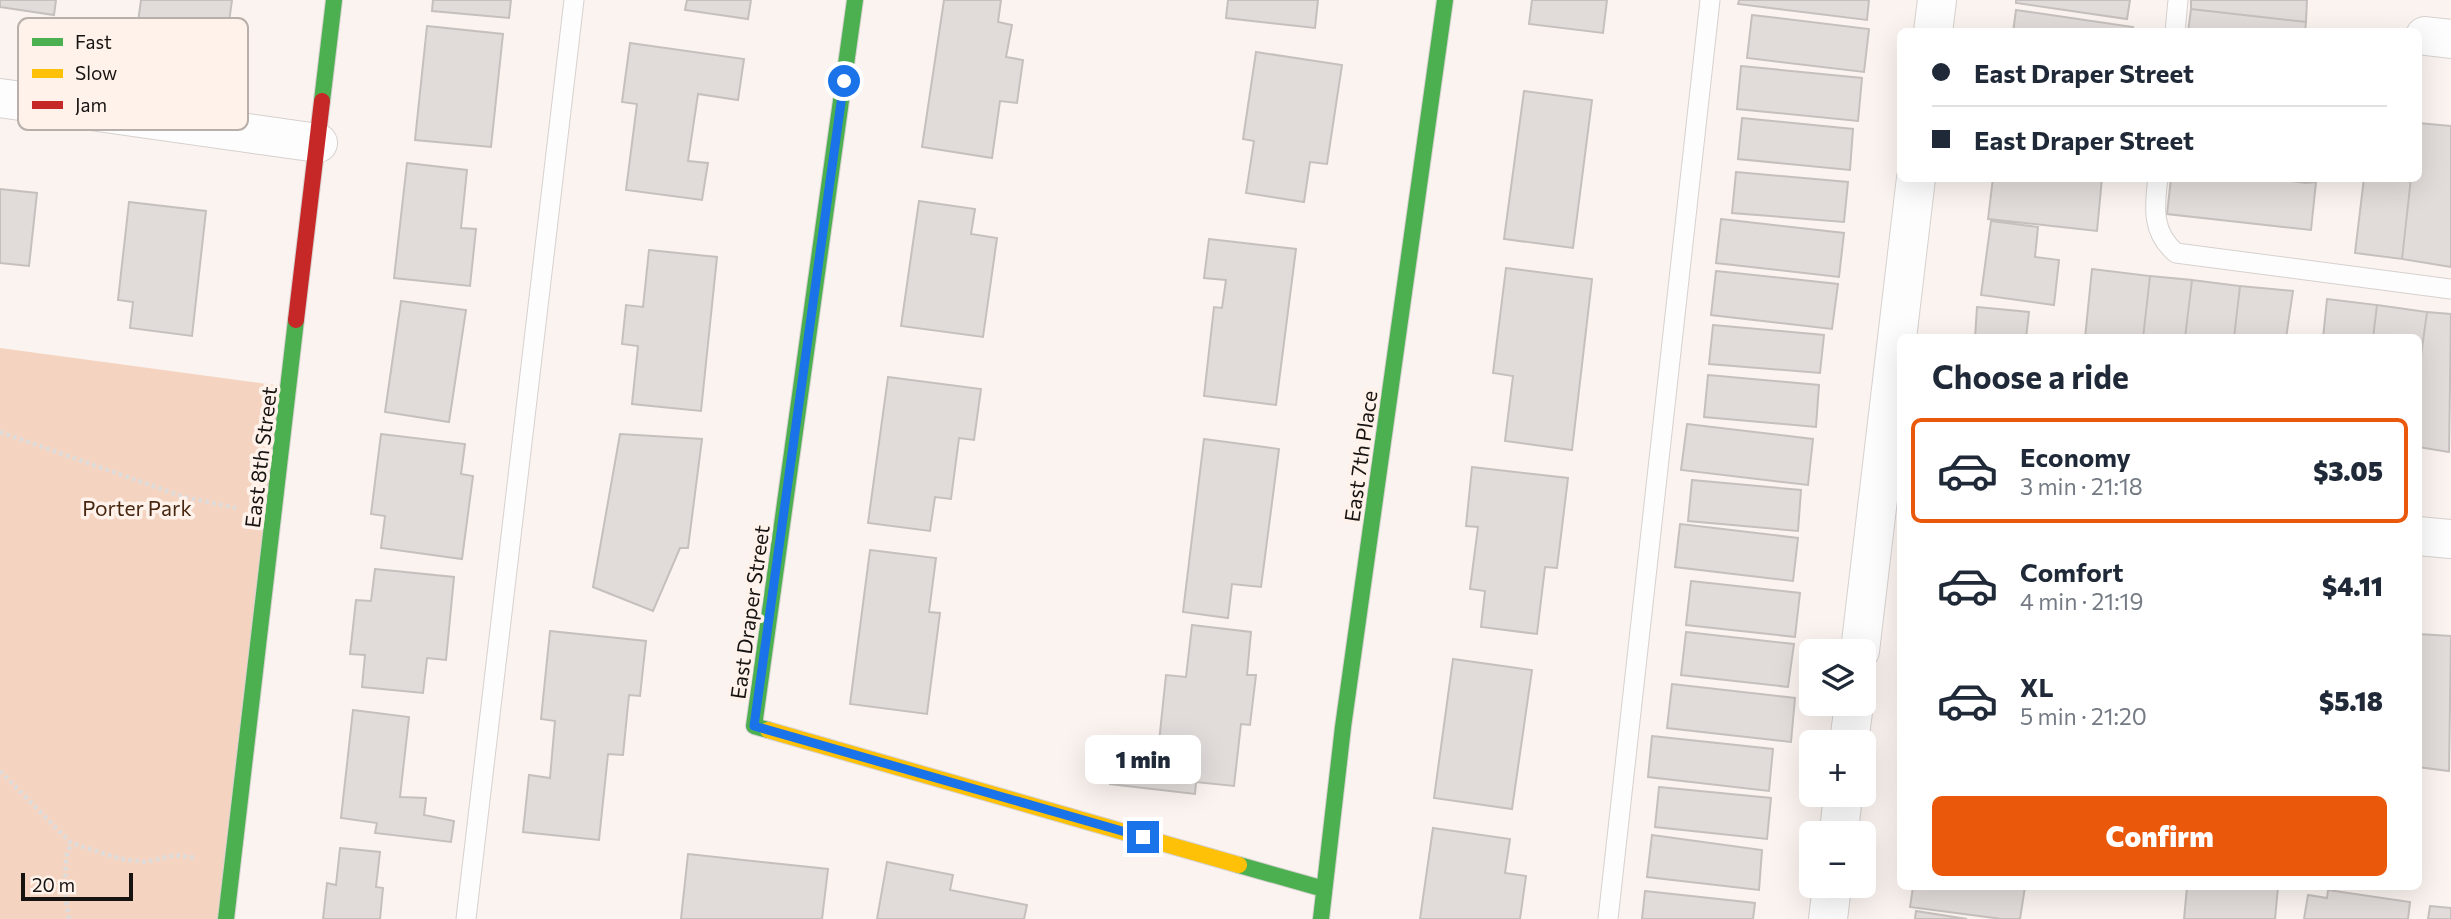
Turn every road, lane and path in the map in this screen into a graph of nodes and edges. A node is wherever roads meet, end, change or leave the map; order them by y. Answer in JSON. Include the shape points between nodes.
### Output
{"nodes":[{"id":1,"x":334,"y":0,"type":"edge"},
{"id":2,"x":574,"y":0,"type":"edge"},
{"id":3,"x":855,"y":0,"type":"edge"},
{"id":4,"x":1445,"y":0,"type":"edge"},
{"id":5,"x":1710,"y":0,"type":"edge"},
{"id":6,"x":1937,"y":0,"type":"edge"},
{"id":7,"x":2178,"y":0,"type":"edge"},
{"id":8,"x":1934,"y":28,"type":"edge"},
{"id":9,"x":2175,"y":28,"type":"edge"},
{"id":10,"x":0,"y":98,"type":"edge"},
{"id":11,"x":18,"y":101,"type":"edge"},
{"id":12,"x":226,"y":130,"type":"edge"},
{"id":13,"x":318,"y":143,"type":"junction"},
{"id":14,"x":1916,"y":182,"type":"edge"},
{"id":15,"x":2158,"y":182,"type":"edge"},
{"id":16,"x":2451,"y":289,"type":"edge"},
{"id":17,"x":1898,"y":334,"type":"edge"},
{"id":18,"x":1897,"y":338,"type":"edge"},
{"id":19,"x":0,"y":432,"type":"edge"},
{"id":20,"x":275,"y":515,"type":"junction"},
{"id":21,"x":2422,"y":536,"type":"edge"},
{"id":22,"x":2451,"y":539,"type":"edge"},
{"id":23,"x":1861,"y":639,"type":"edge"},
{"id":24,"x":0,"y":771,"type":"edge"},
{"id":25,"x":71,"y":843,"type":"junction"},
{"id":26,"x":233,"y":863,"type":"junction"},
{"id":27,"x":1324,"y":889,"type":"junction"},
{"id":28,"x":1831,"y":898,"type":"edge"},
{"id":29,"x":69,"y":919,"type":"edge"},
{"id":30,"x":226,"y":919,"type":"edge"},
{"id":31,"x":467,"y":919,"type":"edge"},
{"id":32,"x":1321,"y":919,"type":"edge"},
{"id":33,"x":1608,"y":919,"type":"edge"},
{"id":34,"x":1828,"y":919,"type":"edge"}],
"edges":[{"from":1,"to":13,"type":"street","name":"East 8th Street"},
{"from":2,"to":31,"type":"lane"},
{"from":3,"to":27,"type":"street","name":"East Draper Street","via":[[754,726]]},
{"from":4,"to":27,"type":"street","name":"East 7th Place"},
{"from":5,"to":33,"type":"lane"},
{"from":6,"to":8,"type":"street"},
{"from":7,"to":9,"type":"lane"},
{"from":10,"to":11,"type":"street"},
{"from":12,"to":13,"type":"street"},
{"from":13,"to":20,"type":"street","name":"East 8th Street"},
{"from":14,"to":17,"type":"street"},
{"from":15,"to":16,"type":"lane","via":[[2157,230],[2176,253]]},
{"from":18,"to":23,"type":"street"},
{"from":19,"to":20,"type":"path","via":[[184,497]]},
{"from":20,"to":26,"type":"street","name":"East 8th Street"},
{"from":21,"to":22,"type":"street"},
{"from":24,"to":25,"type":"path"},
{"from":25,"to":26,"type":"path","via":[[121,859],[146,862],[175,855]]},
{"from":25,"to":29,"type":"path","via":[[65,893]]},
{"from":26,"to":30,"type":"street","name":"East 8th Street"},
{"from":27,"to":32,"type":"street","name":"East 7th Place"},
{"from":28,"to":34,"type":"street"}]}
